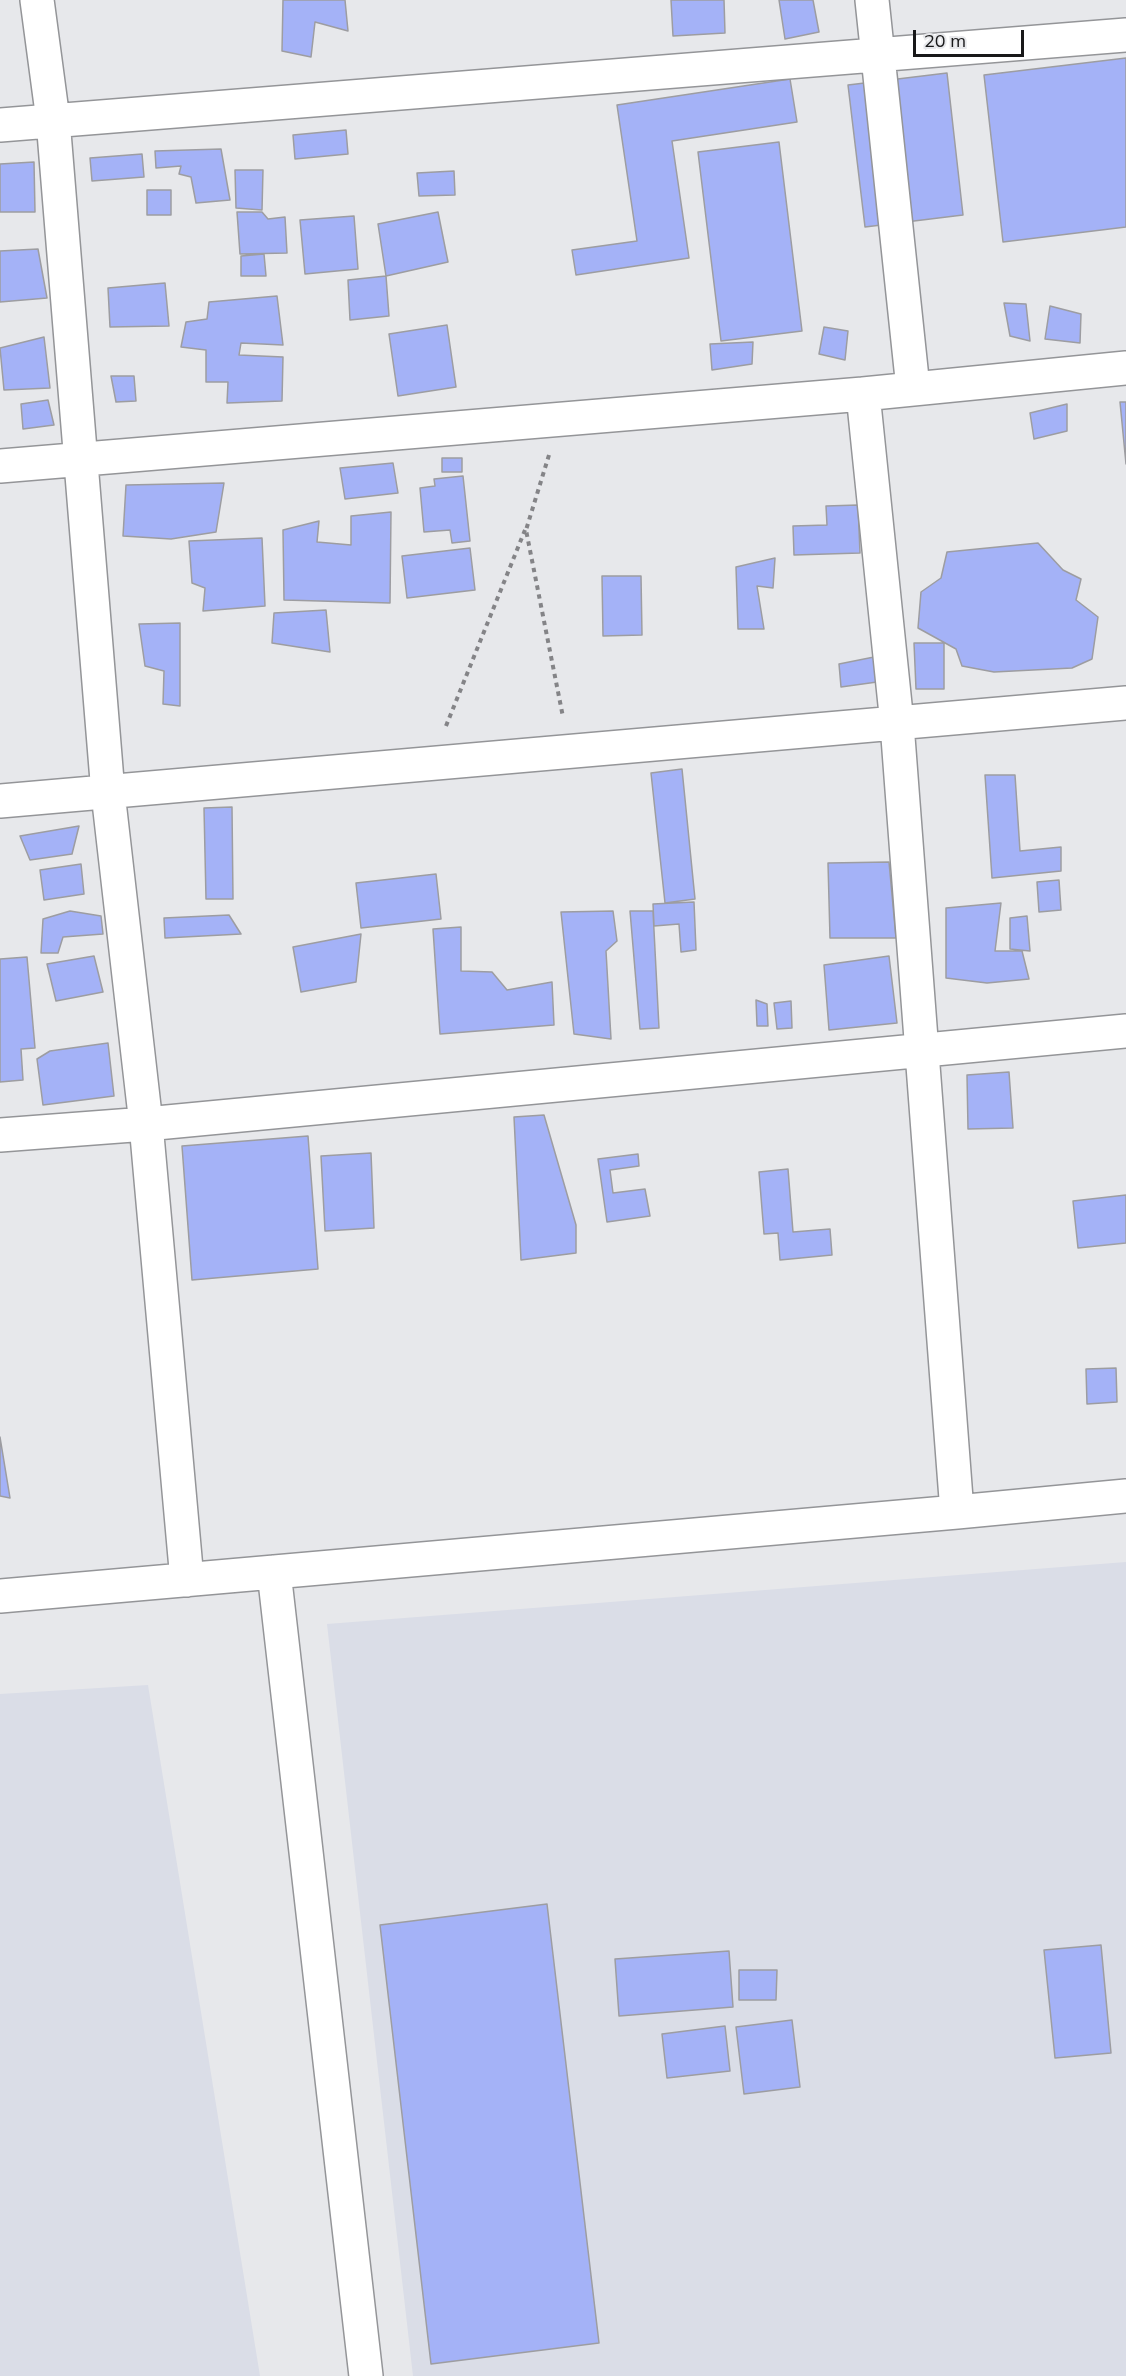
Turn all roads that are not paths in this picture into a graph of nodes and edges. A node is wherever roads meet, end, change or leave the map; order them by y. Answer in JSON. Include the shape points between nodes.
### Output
{"nodes":[{"id":1,"x":37,"y":0,"type":"edge"},
{"id":2,"x":872,"y":0,"type":"edge"},
{"id":3,"x":1126,"y":34,"type":"edge"},
{"id":4,"x":879,"y":53,"type":"junction"},
{"id":5,"x":53,"y":120,"type":"junction"},
{"id":6,"x":0,"y":125,"type":"edge"},
{"id":7,"x":1126,"y":368,"type":"edge"},
{"id":8,"x":913,"y":388,"type":"junction"},
{"id":9,"x":863,"y":394,"type":"junction"},
{"id":10,"x":81,"y":460,"type":"junction"},
{"id":11,"x":0,"y":466,"type":"edge"},
{"id":12,"x":1126,"y":703,"type":"edge"},
{"id":13,"x":897,"y":724,"type":"junction"},
{"id":14,"x":108,"y":793,"type":"junction"},
{"id":15,"x":0,"y":801,"type":"edge"},
{"id":16,"x":1126,"y":1031,"type":"edge"},
{"id":17,"x":921,"y":1050,"type":"junction"},
{"id":18,"x":146,"y":1124,"type":"junction"},
{"id":19,"x":0,"y":1135,"type":"edge"},
{"id":20,"x":1126,"y":1496,"type":"edge"},
{"id":21,"x":957,"y":1512,"type":"junction"},
{"id":22,"x":274,"y":1572,"type":"junction"},
{"id":23,"x":187,"y":1580,"type":"junction"},
{"id":24,"x":0,"y":1596,"type":"edge"},
{"id":25,"x":366,"y":2376,"type":"edge"}],
"edges":[{"from":1,"to":5,"type":"street"},
{"from":2,"to":4,"type":"street"},
{"from":3,"to":4,"type":"street"},
{"from":4,"to":5,"type":"street"},
{"from":4,"to":8,"type":"street"},
{"from":5,"to":6,"type":"street"},
{"from":5,"to":10,"type":"street"},
{"from":7,"to":8,"type":"street"},
{"from":8,"to":9,"type":"street"},
{"from":9,"to":10,"type":"street"},
{"from":9,"to":13,"type":"street"},
{"from":10,"to":11,"type":"street"},
{"from":10,"to":14,"type":"street"},
{"from":12,"to":13,"type":"street"},
{"from":13,"to":14,"type":"street"},
{"from":13,"to":17,"type":"street"},
{"from":14,"to":15,"type":"street"},
{"from":14,"to":18,"type":"street"},
{"from":16,"to":17,"type":"street"},
{"from":17,"to":18,"type":"street"},
{"from":17,"to":21,"type":"street"},
{"from":18,"to":19,"type":"street"},
{"from":18,"to":23,"type":"street"},
{"from":20,"to":21,"type":"street"},
{"from":21,"to":22,"type":"street"},
{"from":22,"to":23,"type":"street"},
{"from":22,"to":25,"type":"street"},
{"from":23,"to":24,"type":"street"}]}
